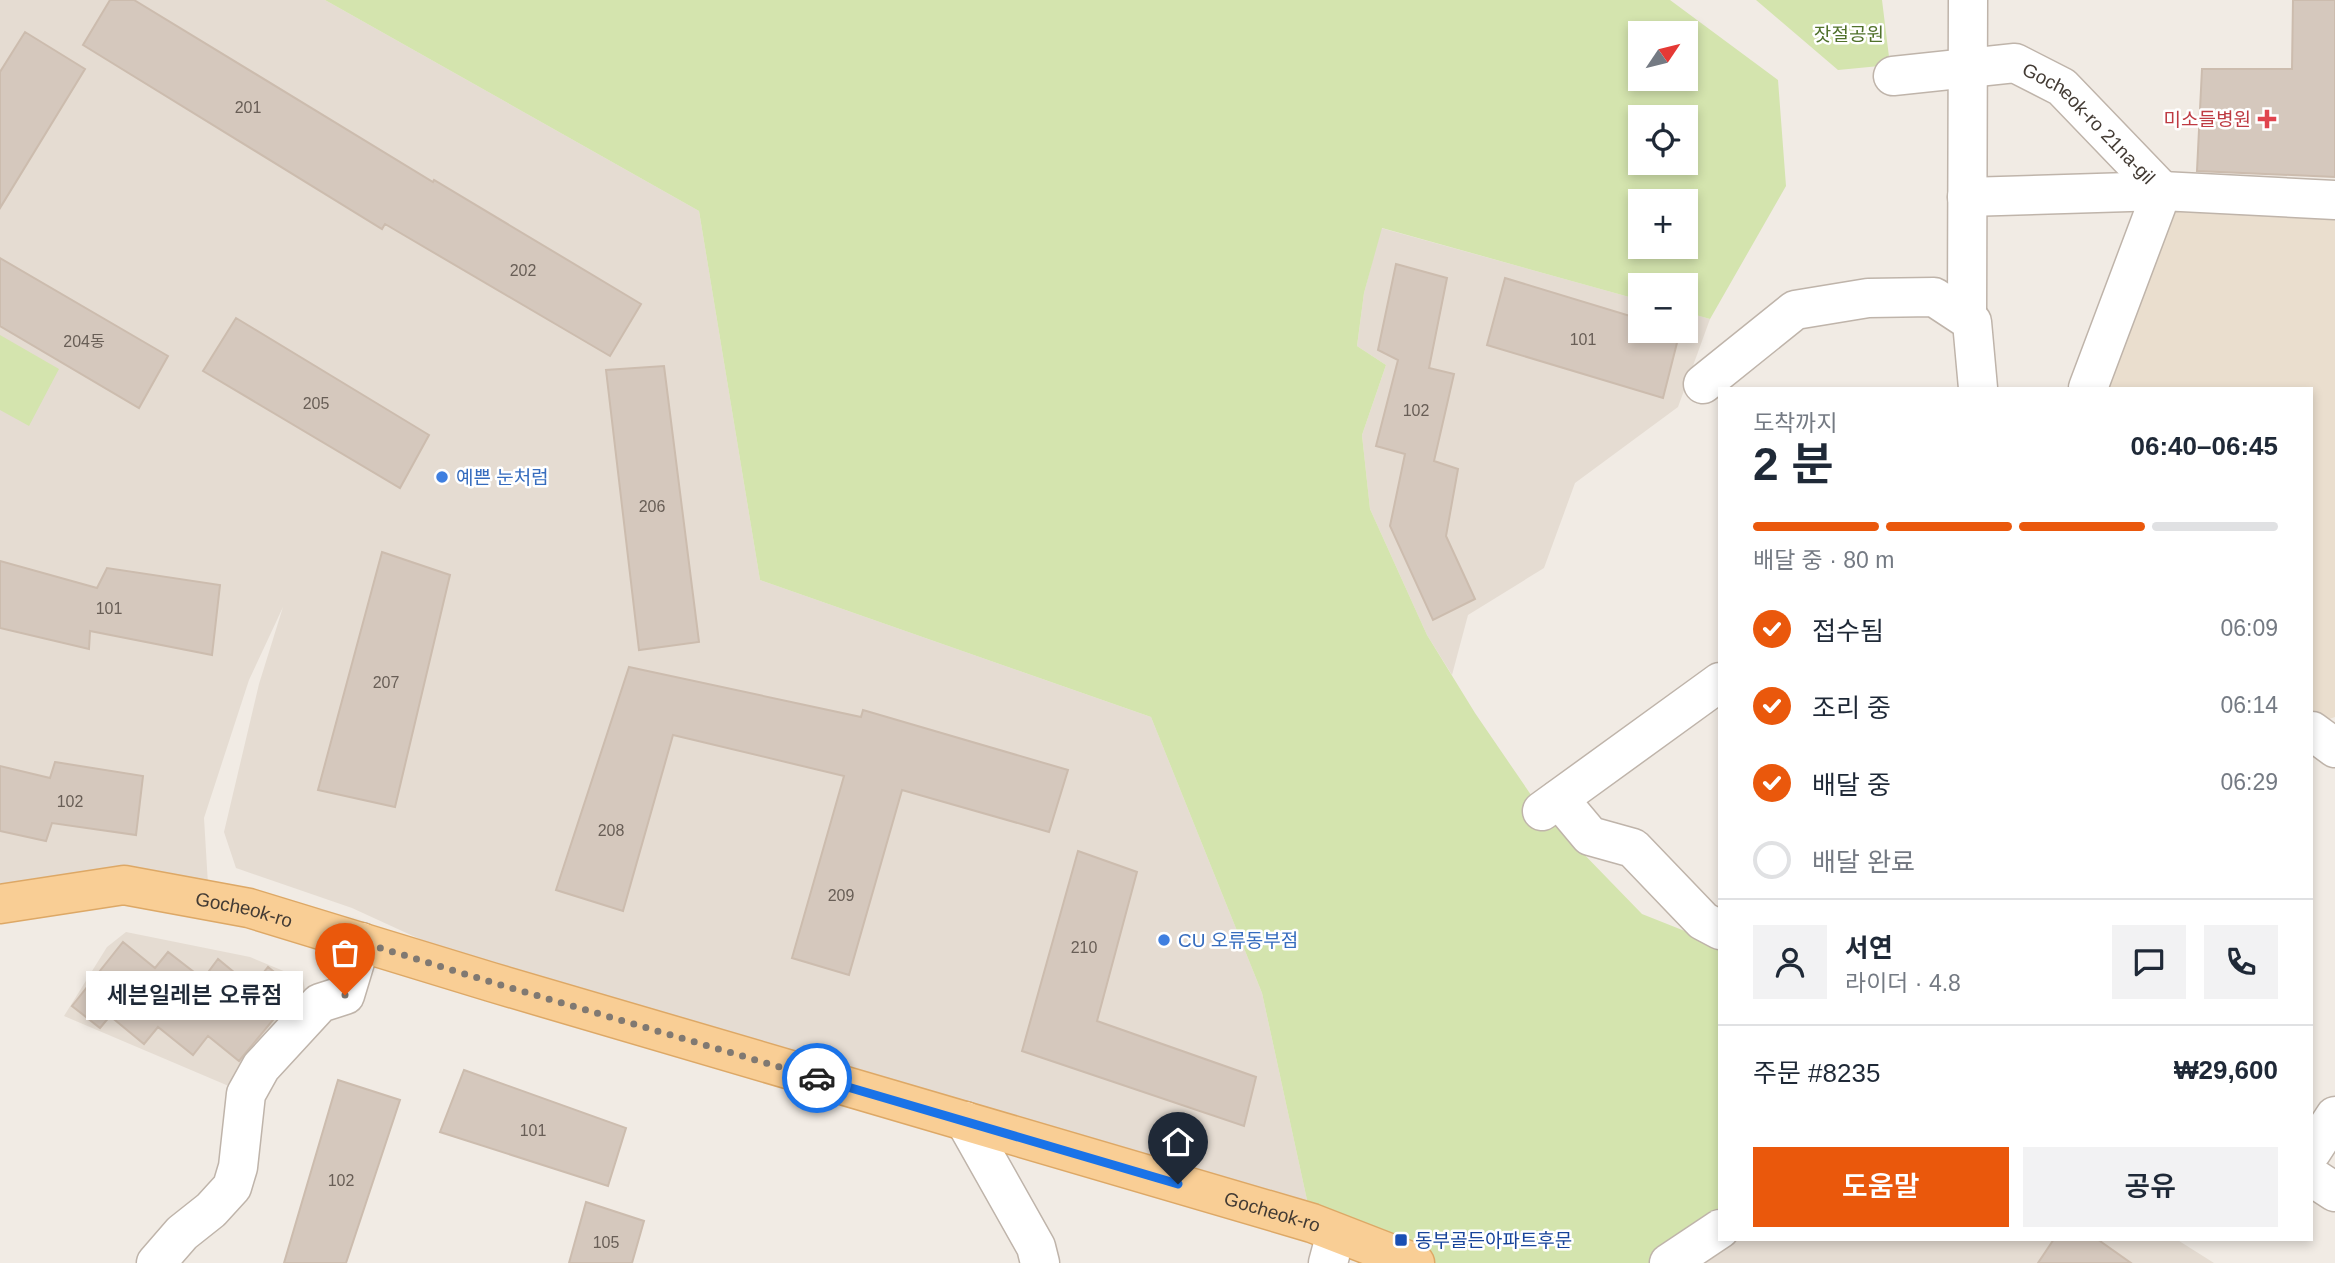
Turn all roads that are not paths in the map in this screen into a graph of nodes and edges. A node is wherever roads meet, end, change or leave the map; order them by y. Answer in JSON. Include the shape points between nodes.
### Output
{"nodes":[{"id":1,"x":1968,"y":0,"type":"edge"},
{"id":2,"x":1968,"y":69,"type":"junction"},
{"id":3,"x":1893,"y":76,"type":"dead end"},
{"id":4,"x":2162,"y":191,"type":"junction"},
{"id":5,"x":1967,"y":197,"type":"junction"},
{"id":6,"x":2335,"y":200,"type":"edge"},
{"id":7,"x":1967,"y":318,"type":"junction"},
{"id":8,"x":1703,"y":384,"type":"dead end"},
{"id":9,"x":1978,"y":387,"type":"edge"},
{"id":10,"x":2088,"y":387,"type":"edge"},
{"id":11,"x":1718,"y":688,"type":"edge"},
{"id":12,"x":2313,"y":732,"type":"edge"},
{"id":13,"x":2335,"y":748,"type":"edge"},
{"id":14,"x":0,"y":904,"type":"edge"},
{"id":15,"x":1718,"y":929,"type":"edge"},
{"id":16,"x":361,"y":942,"type":"junction"},
{"id":17,"x":2335,"y":1116,"type":"edge"},
{"id":18,"x":965,"y":1121,"type":"junction"},
{"id":19,"x":2313,"y":1149,"type":"edge"},
{"id":20,"x":2313,"y":1178,"type":"edge"},
{"id":21,"x":2335,"y":1192,"type":"edge"},
{"id":22,"x":1718,"y":1230,"type":"edge"},
{"id":23,"x":1332,"y":1248,"type":"edge"},
{"id":24,"x":156,"y":1263,"type":"edge"},
{"id":25,"x":1040,"y":1263,"type":"edge"},
{"id":26,"x":1415,"y":1263,"type":"edge"},
{"id":27,"x":1669,"y":1263,"type":"edge"}],
"edges":[{"from":1,"to":2,"type":"street"},
{"from":2,"to":3,"type":"street","name":"Gocheok-ro 21na-gil"},
{"from":2,"to":4,"type":"street","name":"Gocheok-ro 21na-gil","via":[[2015,62],[2062,87]]},
{"from":2,"to":5,"type":"street"},
{"from":4,"to":5,"type":"street","name":"Gocheok-ro 21na-gil"},
{"from":4,"to":6,"type":"street","name":"Gocheok-ro 21na-gil"},
{"from":4,"to":10,"type":"street","name":"Gocheok-ro 21na-gil"},
{"from":5,"to":7,"type":"street"},
{"from":7,"to":8,"type":"street","via":[[1934,297],[1868,298],[1794,310]]},
{"from":7,"to":9,"type":"street","via":[[1972,322]]},
{"from":11,"to":15,"type":"street","via":[[1550,805],[1590,836],[1633,848],[1703,921]]},
{"from":12,"to":13,"type":"street"},
{"from":14,"to":16,"type":"main road","name":"Gocheok-ro","via":[[124,885],[249,908]]},
{"from":16,"to":18,"type":"main road","name":"Gocheok-ro"},
{"from":16,"to":24,"type":"street","via":[[345,995],[320,1003],[261,1067],[246,1094],[232,1187]]},
{"from":17,"to":19,"type":"street"},
{"from":18,"to":23,"type":"main road","name":"Gocheok-ro","via":[[1312,1223]]},
{"from":18,"to":25,"type":"street","via":[[1036,1247]]},
{"from":20,"to":21,"type":"street"},
{"from":22,"to":27,"type":"street"},
{"from":23,"to":26,"type":"main road","name":"Gocheok-ro"}]}
